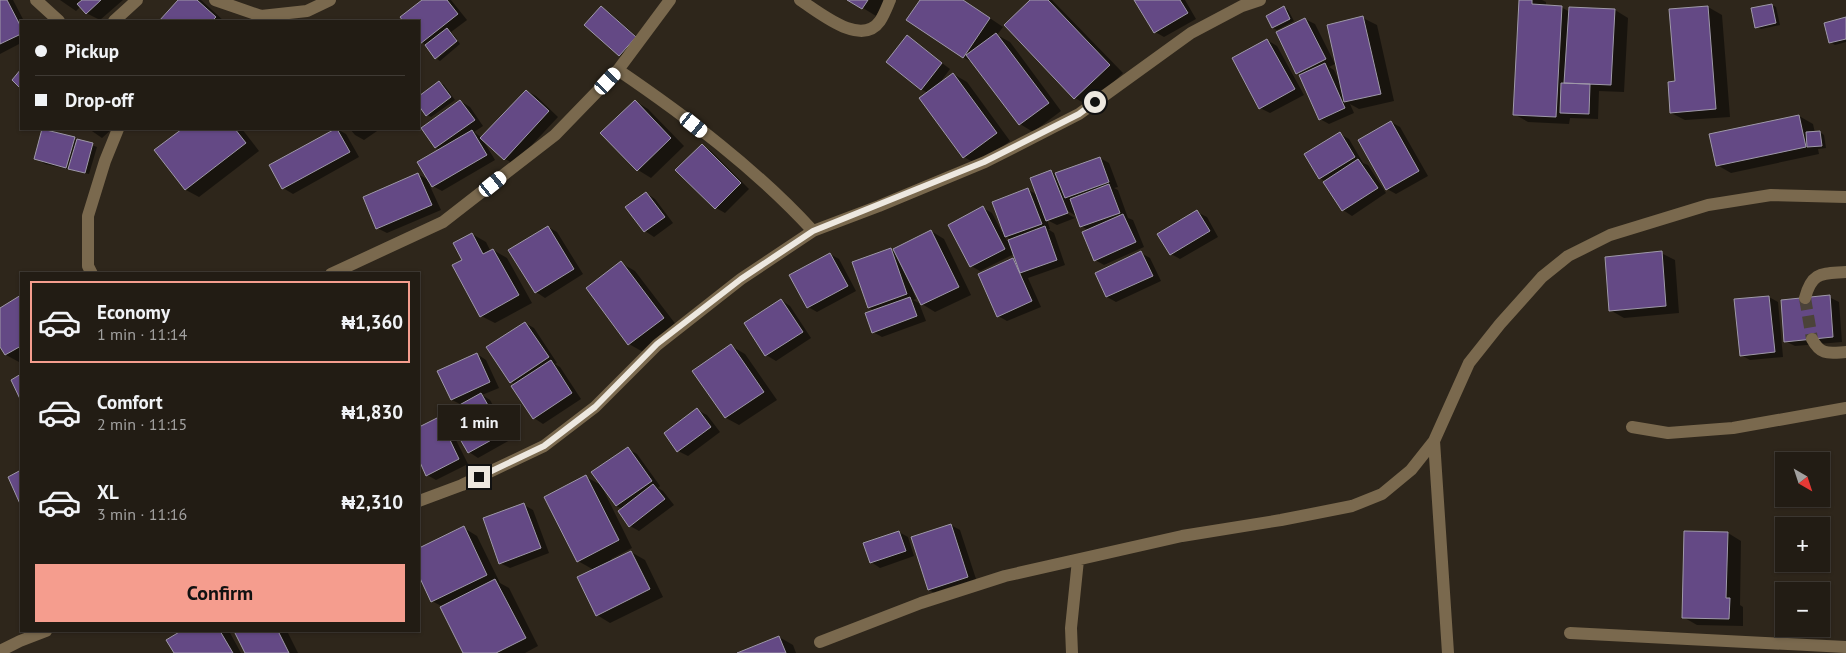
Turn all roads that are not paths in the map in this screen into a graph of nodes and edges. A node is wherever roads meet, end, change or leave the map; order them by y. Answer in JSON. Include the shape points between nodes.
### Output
{"nodes":[{"id":1,"x":36,"y":0,"type":"edge"},
{"id":2,"x":136,"y":0,"type":"edge"},
{"id":3,"x":215,"y":0,"type":"edge"},
{"id":4,"x":330,"y":0,"type":"edge"},
{"id":5,"x":670,"y":0,"type":"edge"},
{"id":6,"x":800,"y":0,"type":"edge"},
{"id":7,"x":890,"y":0,"type":"edge"},
{"id":8,"x":1260,"y":0,"type":"edge"},
{"id":9,"x":58,"y":20,"type":"edge"},
{"id":10,"x":115,"y":20,"type":"edge"},
{"id":11,"x":618,"y":70,"type":"junction"},
{"id":12,"x":118,"y":130,"type":"edge"},
{"id":13,"x":1846,"y":197,"type":"edge"},
{"id":14,"x":813,"y":231,"type":"junction"},
{"id":15,"x":91,"y":272,"type":"edge"},
{"id":16,"x":335,"y":272,"type":"edge"},
{"id":17,"x":1846,"y":272,"type":"edge"},
{"id":18,"x":1805,"y":298,"type":"tunnel mouth"},
{"id":19,"x":1812,"y":339,"type":"tunnel mouth"},
{"id":20,"x":1846,"y":352,"type":"edge"},
{"id":21,"x":1846,"y":408,"type":"edge"},
{"id":22,"x":1632,"y":427,"type":"dead end"},
{"id":23,"x":1434,"y":441,"type":"junction"},
{"id":24,"x":420,"y":501,"type":"edge"},
{"id":25,"x":1078,"y":560,"type":"junction"},
{"id":26,"x":44,"y":632,"type":"edge"},
{"id":27,"x":1570,"y":633,"type":"dead end"},
{"id":28,"x":820,"y":642,"type":"dead end"},
{"id":29,"x":22,"y":647,"type":"edge"},
{"id":30,"x":1846,"y":647,"type":"edge"},
{"id":31,"x":0,"y":651,"type":"edge"},
{"id":32,"x":1072,"y":653,"type":"edge"},
{"id":33,"x":1448,"y":653,"type":"edge"}],
"edges":[{"from":1,"to":9,"type":"street"},
{"from":2,"to":10,"type":"street"},
{"from":3,"to":4,"type":"street","via":[[261,16],[307,11]]},
{"from":5,"to":11,"type":"street"},
{"from":6,"to":7,"type":"street","via":[[849,30],[860,32],[872,29],[879,22]]},
{"from":8,"to":14,"type":"street","via":[[1191,33],[1079,114],[984,162]]},
{"from":11,"to":14,"type":"street","via":[[701,130],[792,208]]},
{"from":11,"to":16,"type":"street","via":[[554,135],[443,222]]},
{"from":12,"to":15,"type":"street","via":[[88,216],[88,266]]},
{"from":13,"to":23,"type":"street","via":[[1772,195],[1708,205],[1610,235],[1568,256],[1542,277],[1469,363]]},
{"from":14,"to":24,"type":"street","via":[[741,279],[657,344],[595,407],[544,446],[462,485]]},
{"from":17,"to":18,"type":"street","via":[[1818,275],[1809,284]]},
{"from":19,"to":20,"type":"street","via":[[1816,348],[1825,353]]},
{"from":21,"to":22,"type":"street","via":[[1733,428],[1668,433]]},
{"from":23,"to":25,"type":"street","via":[[1411,470],[1382,494],[1352,506],[1182,536]]},
{"from":23,"to":33,"type":"street"},
{"from":25,"to":28,"type":"street","via":[[1005,576],[920,603]]},
{"from":25,"to":32,"type":"street","via":[[1071,628]]},
{"from":26,"to":29,"type":"street"},
{"from":27,"to":30,"type":"street"},
{"from":29,"to":31,"type":"street"}]}
